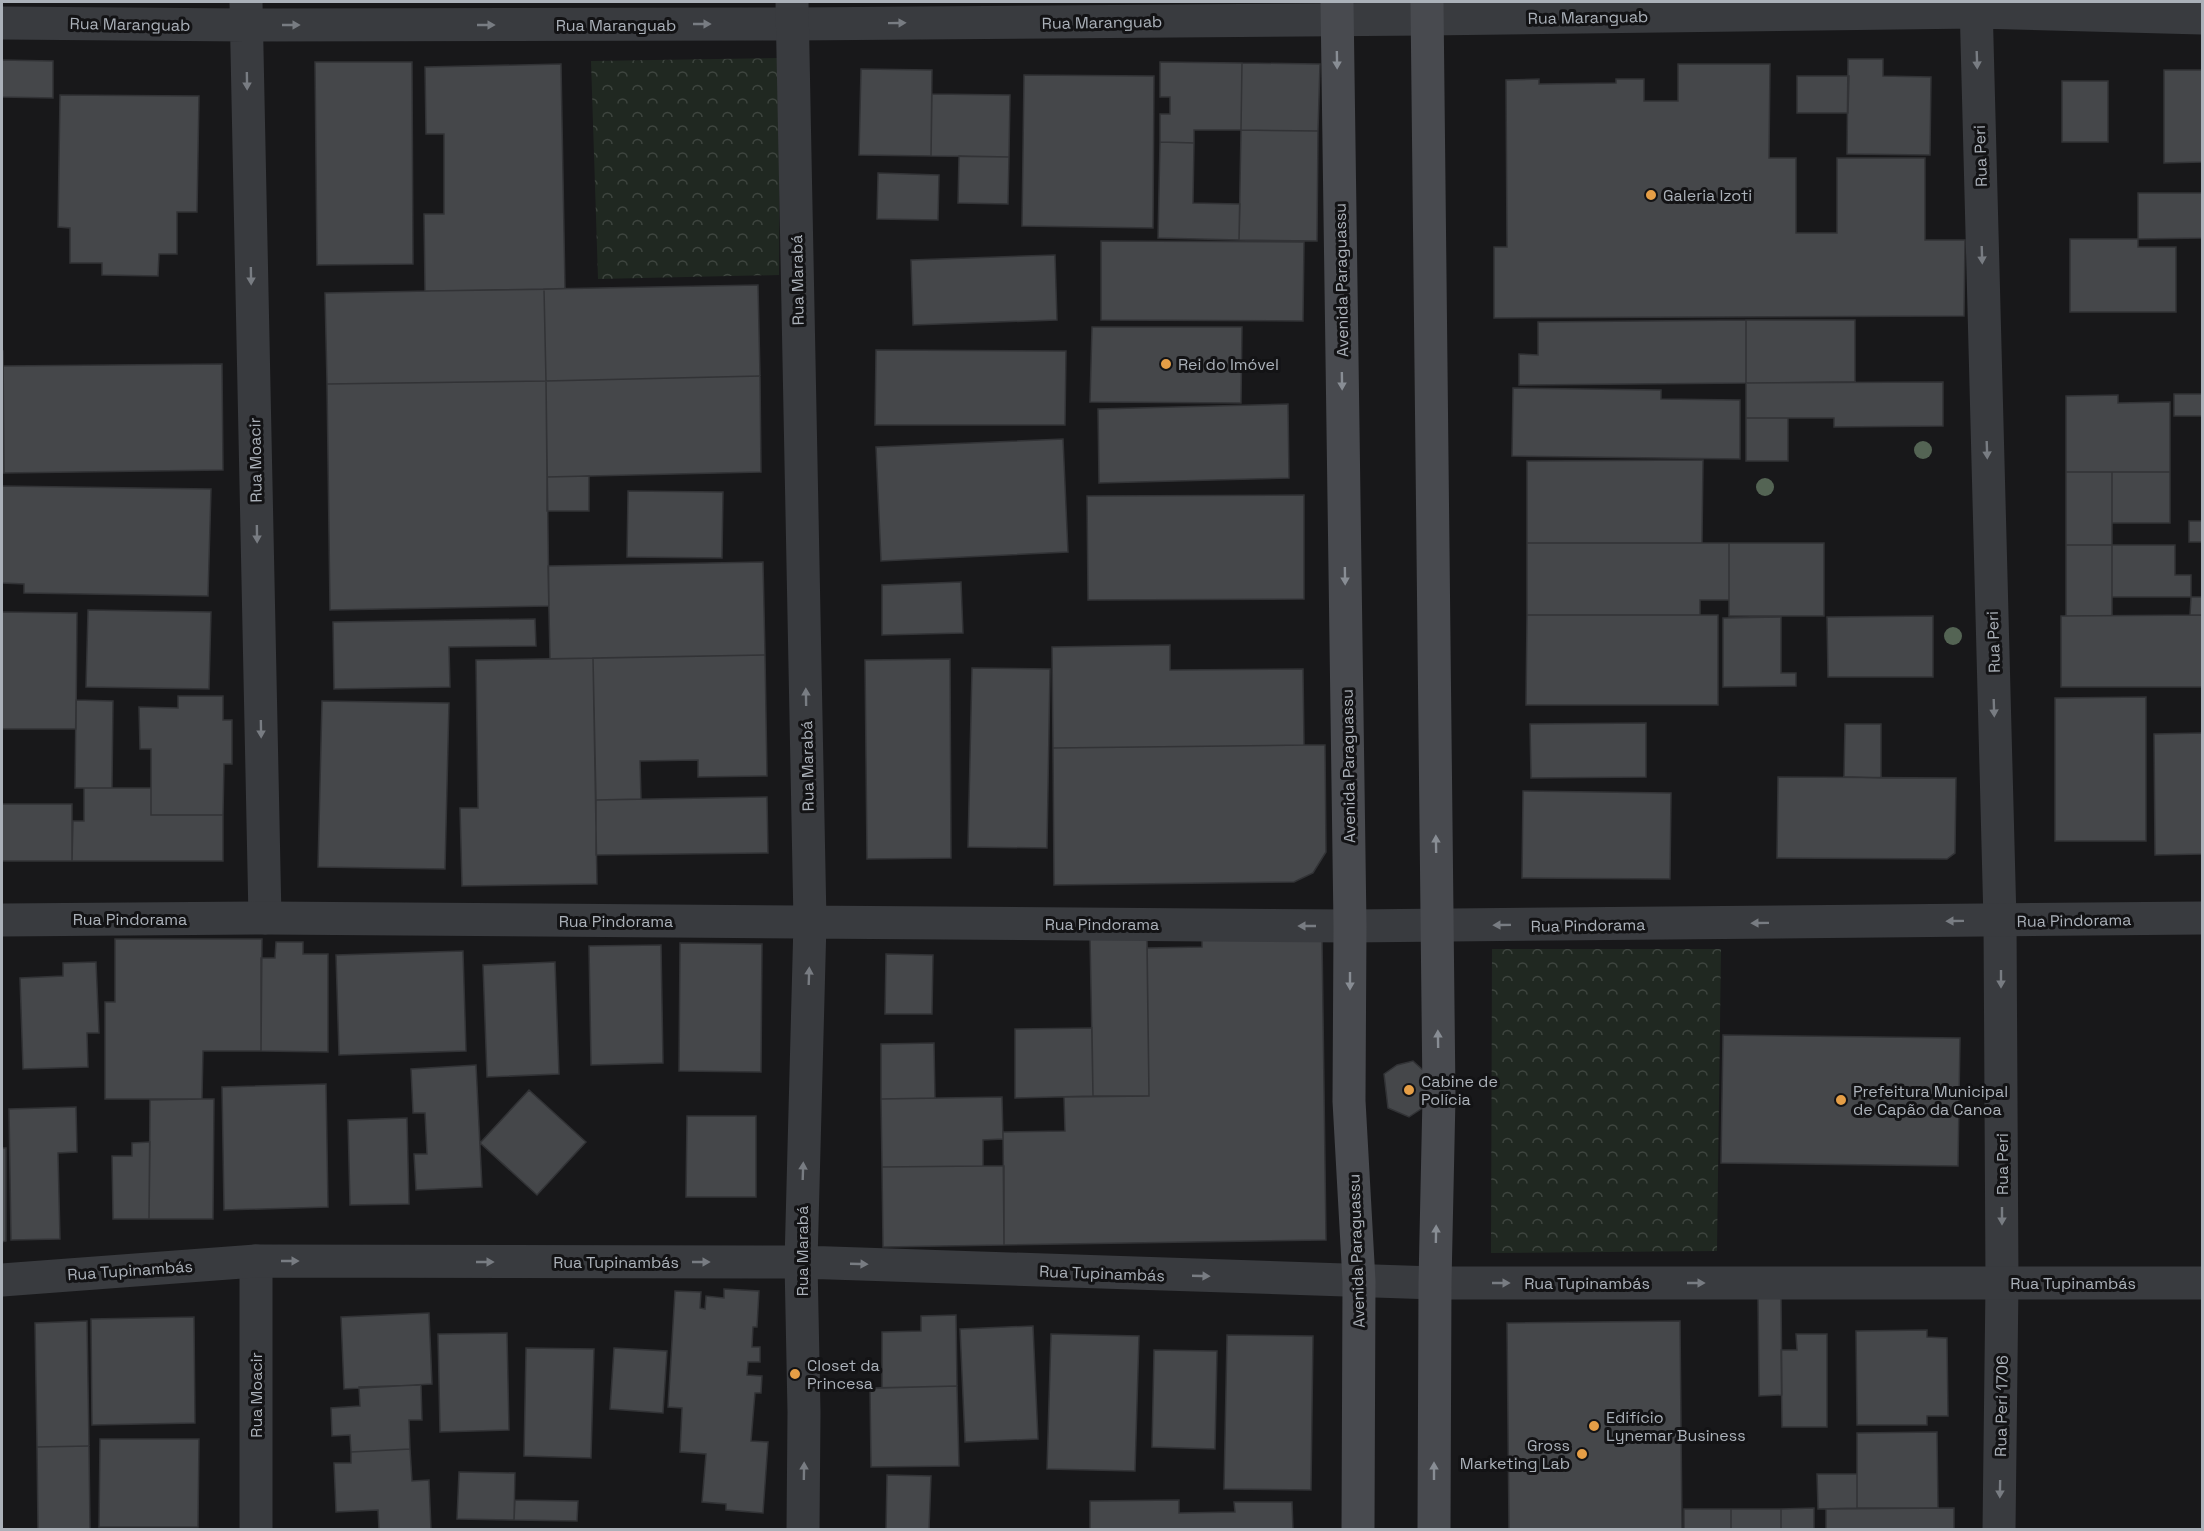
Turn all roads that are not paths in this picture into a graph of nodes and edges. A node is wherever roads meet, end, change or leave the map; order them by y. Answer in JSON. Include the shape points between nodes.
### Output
{"nodes":[{"id":1,"x":1976,"y":7,"type":"edge"},
{"id":2,"x":1337,"y":10,"type":"edge"},
{"id":3,"x":1427,"y":10,"type":"edge"},
{"id":4,"x":246,"y":13,"type":"edge"},
{"id":5,"x":792,"y":13,"type":"edge"},
{"id":6,"x":2202,"y":18,"type":"edge"},
{"id":7,"x":2,"y":23,"type":"edge"},
{"id":8,"x":265,"y":918,"type":"junction"},
{"id":9,"x":2202,"y":918,"type":"edge"},
{"id":10,"x":2,"y":920,"type":"edge"},
{"id":11,"x":2000,"y":921,"type":"junction"},
{"id":12,"x":810,"y":922,"type":"junction"},
{"id":13,"x":1350,"y":926,"type":"junction"},
{"id":14,"x":1437,"y":926,"type":"junction"},
{"id":15,"x":256,"y":1261,"type":"junction"},
{"id":16,"x":801,"y":1262,"type":"junction"},
{"id":17,"x":2,"y":1280,"type":"edge"},
{"id":18,"x":1359,"y":1281,"type":"junction"},
{"id":19,"x":1435,"y":1283,"type":"junction"},
{"id":20,"x":2002,"y":1283,"type":"junction"},
{"id":21,"x":2202,"y":1283,"type":"edge"},
{"id":22,"x":256,"y":1530,"type":"edge"},
{"id":23,"x":803,"y":1530,"type":"edge"},
{"id":24,"x":1358,"y":1530,"type":"edge"},
{"id":25,"x":1434,"y":1530,"type":"edge"},
{"id":26,"x":1999,"y":1530,"type":"edge"}],
"edges":[{"from":1,"to":3,"type":"street","name":"Rua Maranguab"},
{"from":1,"to":6,"type":"street","name":"Rua Maranguab"},
{"from":1,"to":11,"type":"street","name":"Rua Peri","one_way":true},
{"from":2,"to":3,"type":"street","name":"Rua Maranguab"},
{"from":5,"to":2,"type":"street","name":"Rua Maranguab","one_way":true},
{"from":2,"to":13,"type":"main road","name":"Avenida Paraguassu","one_way":true},
{"from":14,"to":3,"type":"main road","one_way":true},
{"from":4,"to":5,"type":"street","name":"Rua Maranguab","one_way":true},
{"from":4,"to":7,"type":"street","name":"Rua Maranguab"},
{"from":4,"to":8,"type":"street","name":"Rua Moacir","one_way":true},
{"from":12,"to":5,"type":"street","name":"Rua Marabá","one_way":true},
{"from":8,"to":10,"type":"street","name":"Rua Pindorama"},
{"from":8,"to":12,"type":"street","name":"Rua Pindorama"},
{"from":9,"to":11,"type":"street","name":"Rua Pindorama"},
{"from":11,"to":14,"type":"street","name":"Rua Pindorama","one_way":true},
{"from":11,"to":20,"type":"street","name":"Rua Peri","one_way":true},
{"from":13,"to":12,"type":"street","name":"Rua Pindorama","one_way":true},
{"from":16,"to":12,"type":"street","name":"Rua Marabá","one_way":true},
{"from":13,"to":14,"type":"street","name":"Rua Pindorama"},
{"from":13,"to":18,"type":"main road","name":"Avenida Paraguassu","one_way":true,"via":[[1349,1101]]},
{"from":19,"to":14,"type":"main road","one_way":true},
{"from":15,"to":16,"type":"street","name":"Rua Tupinambás","one_way":true},
{"from":15,"to":17,"type":"street","name":"Rua Tupinambás"},
{"from":15,"to":22,"type":"street","name":"Rua Moacir"},
{"from":16,"to":18,"type":"street","name":"Rua Tupinambás","one_way":true},
{"from":23,"to":16,"type":"street","name":"Rua Marabá","one_way":true},
{"from":18,"to":19,"type":"street","name":"Rua Tupinambás"},
{"from":18,"to":24,"type":"main road","name":"Avenida Paraguassu"},
{"from":19,"to":20,"type":"street","name":"Rua Tupinambás","one_way":true},
{"from":25,"to":19,"type":"main road","one_way":true},
{"from":20,"to":21,"type":"street","name":"Rua Tupinambás"},
{"from":20,"to":26,"type":"street","name":"Rua Peri 1706","one_way":true}]}
